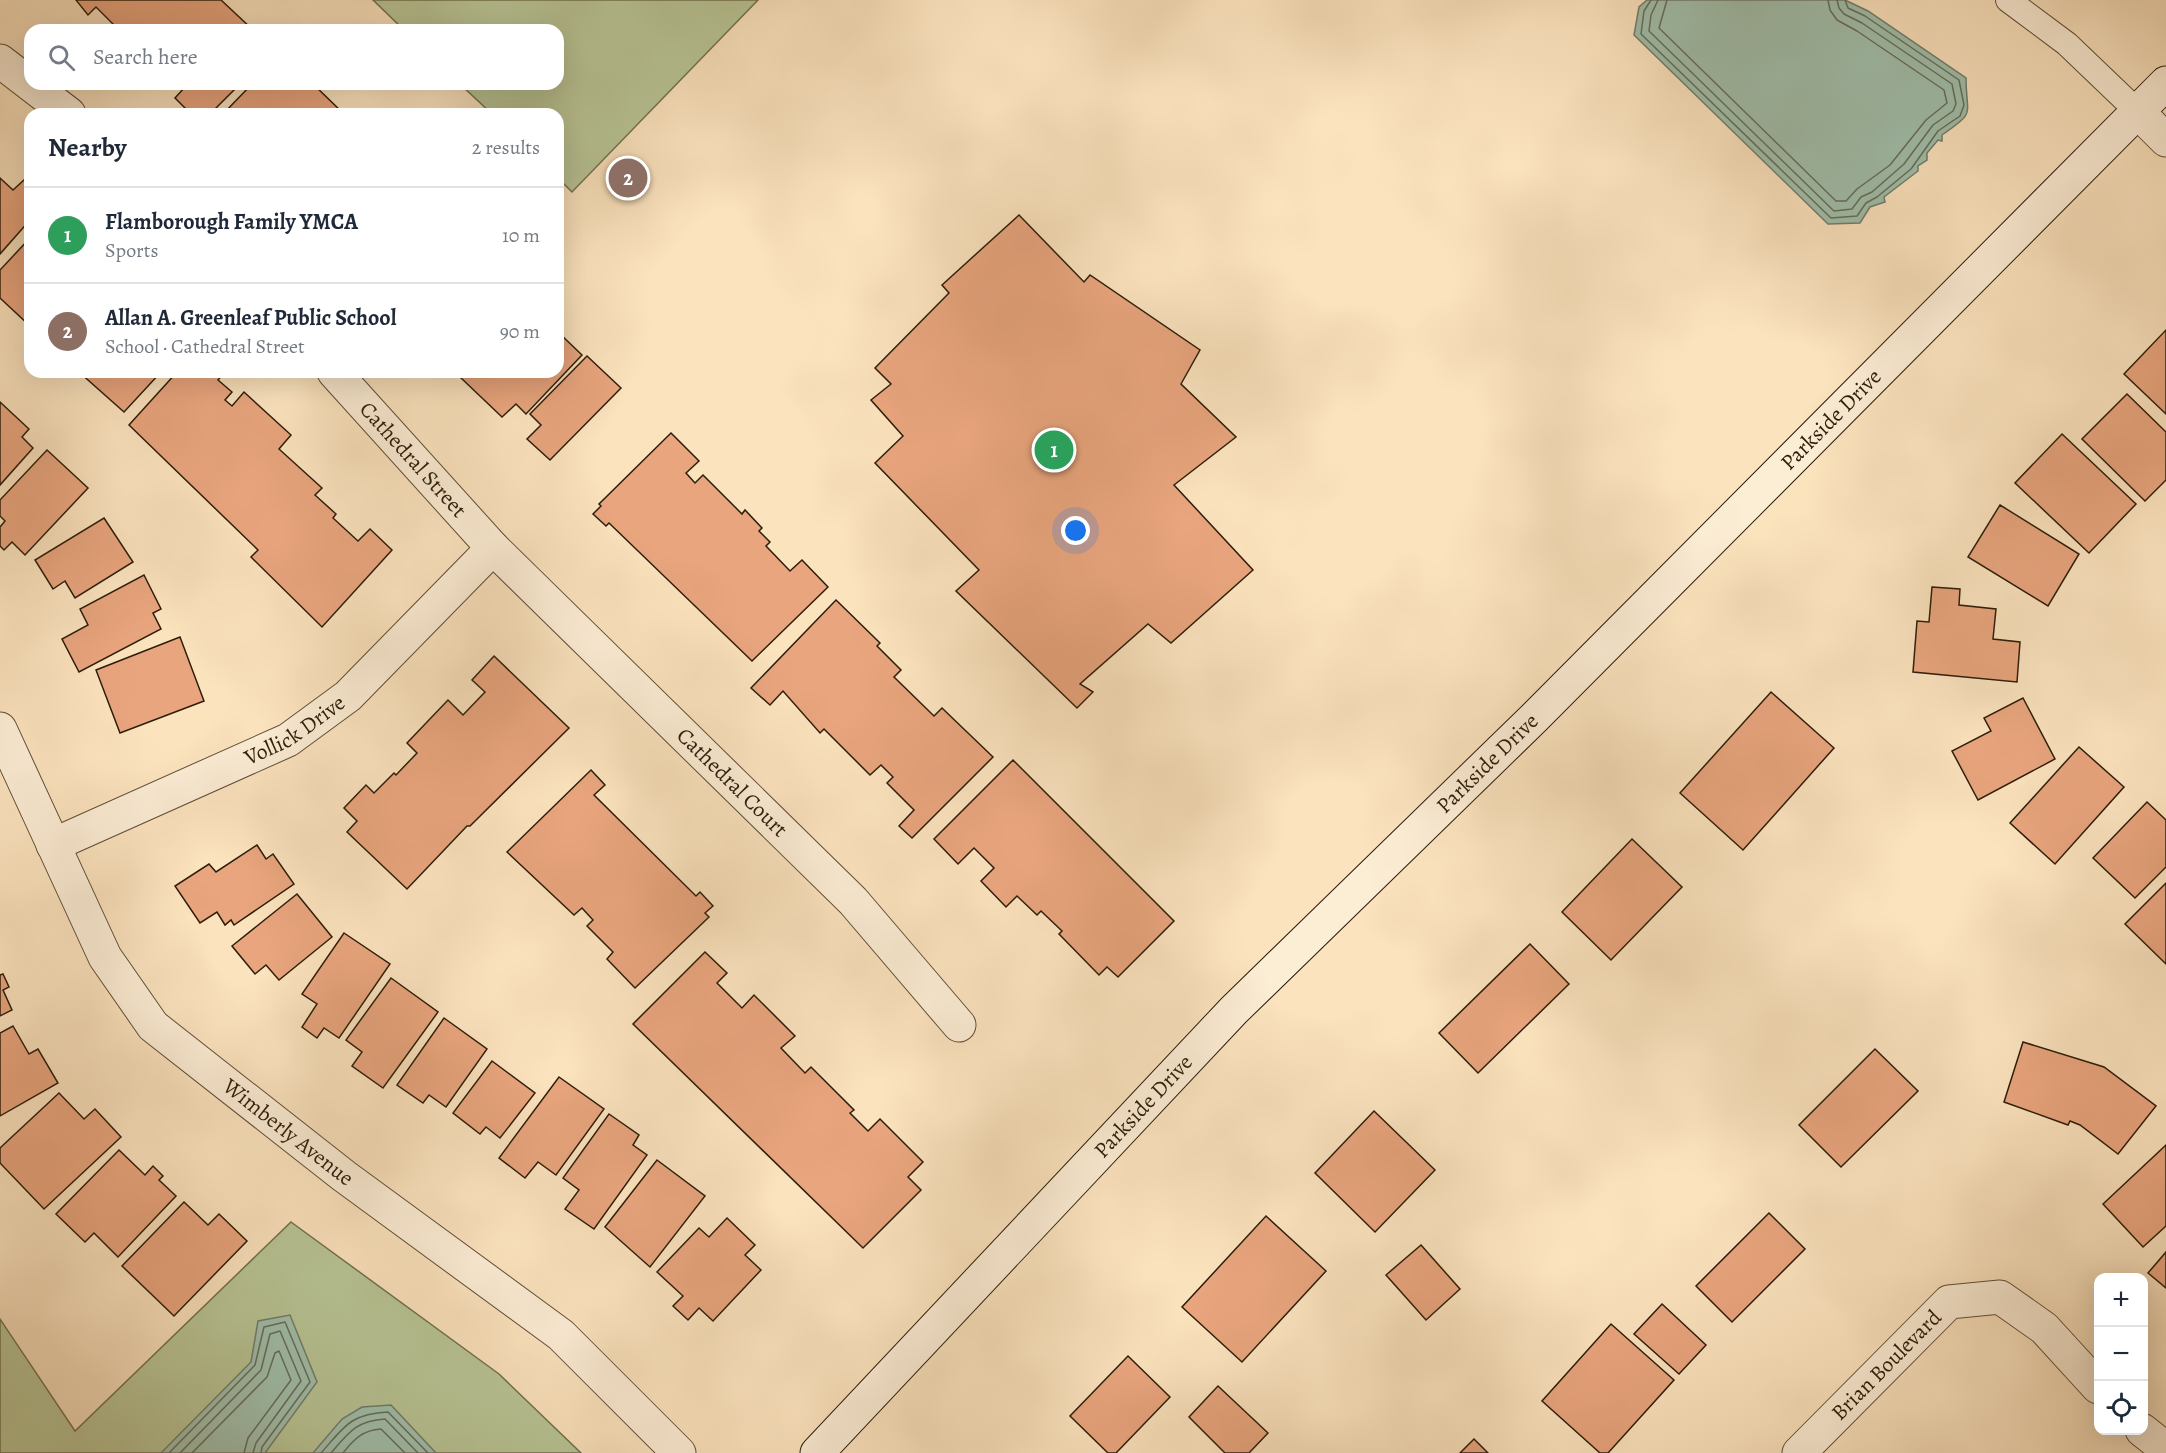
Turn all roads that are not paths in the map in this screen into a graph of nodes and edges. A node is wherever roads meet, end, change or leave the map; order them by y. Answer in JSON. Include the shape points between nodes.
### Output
{"nodes":[{"id":1,"x":2008,"y":0,"type":"edge"},
{"id":2,"x":0,"y":61,"type":"edge"},
{"id":3,"x":24,"y":79,"type":"edge"},
{"id":4,"x":2166,"y":83,"type":"edge"},
{"id":5,"x":38,"y":90,"type":"edge"},
{"id":6,"x":61,"y":108,"type":"edge"},
{"id":7,"x":2138,"y":112,"type":"junction"},
{"id":8,"x":2166,"y":140,"type":"edge"},
{"id":9,"x":339,"y":378,"type":"edge"},
{"id":10,"x":493,"y":548,"type":"junction"},
{"id":11,"x":0,"y":729,"type":"edge"},
{"id":12,"x":53,"y":845,"type":"junction"},
{"id":13,"x":959,"y":1025,"type":"dead end"},
{"id":14,"x":2094,"y":1384,"type":"edge"},
{"id":15,"x":2147,"y":1435,"type":"edge"},
{"id":16,"x":2166,"y":1449,"type":"edge"},
{"id":17,"x":679,"y":1453,"type":"edge"},
{"id":18,"x":817,"y":1453,"type":"edge"},
{"id":19,"x":1799,"y":1453,"type":"edge"}],
"edges":[{"from":1,"to":7,"type":"lane","via":[[2067,44]]},
{"from":2,"to":3,"type":"street"},
{"from":4,"to":7,"type":"street","name":"Parkside Drive"},
{"from":5,"to":6,"type":"street"},
{"from":7,"to":8,"type":"street"},
{"from":7,"to":18,"type":"street","name":"Parkside Drive","via":[[1534,718],[1234,1010]]},
{"from":9,"to":10,"type":"street","name":"Cathedral Street"},
{"from":10,"to":12,"type":"street","name":"Vollick Drive","via":[[348,696],[321,718],[288,740]]},
{"from":10,"to":13,"type":"street","name":"Cathedral Court","via":[[853,901]]},
{"from":11,"to":12,"type":"street","name":"Wimberly Avenue"},
{"from":12,"to":17,"type":"street","name":"Wimberly Avenue","via":[[105,957],[153,1026],[344,1176],[561,1335]]},
{"from":14,"to":19,"type":"street","name":"Brian Boulevard","via":[[2044,1328],[2000,1297],[1949,1302]]},
{"from":15,"to":16,"type":"street"}]}
